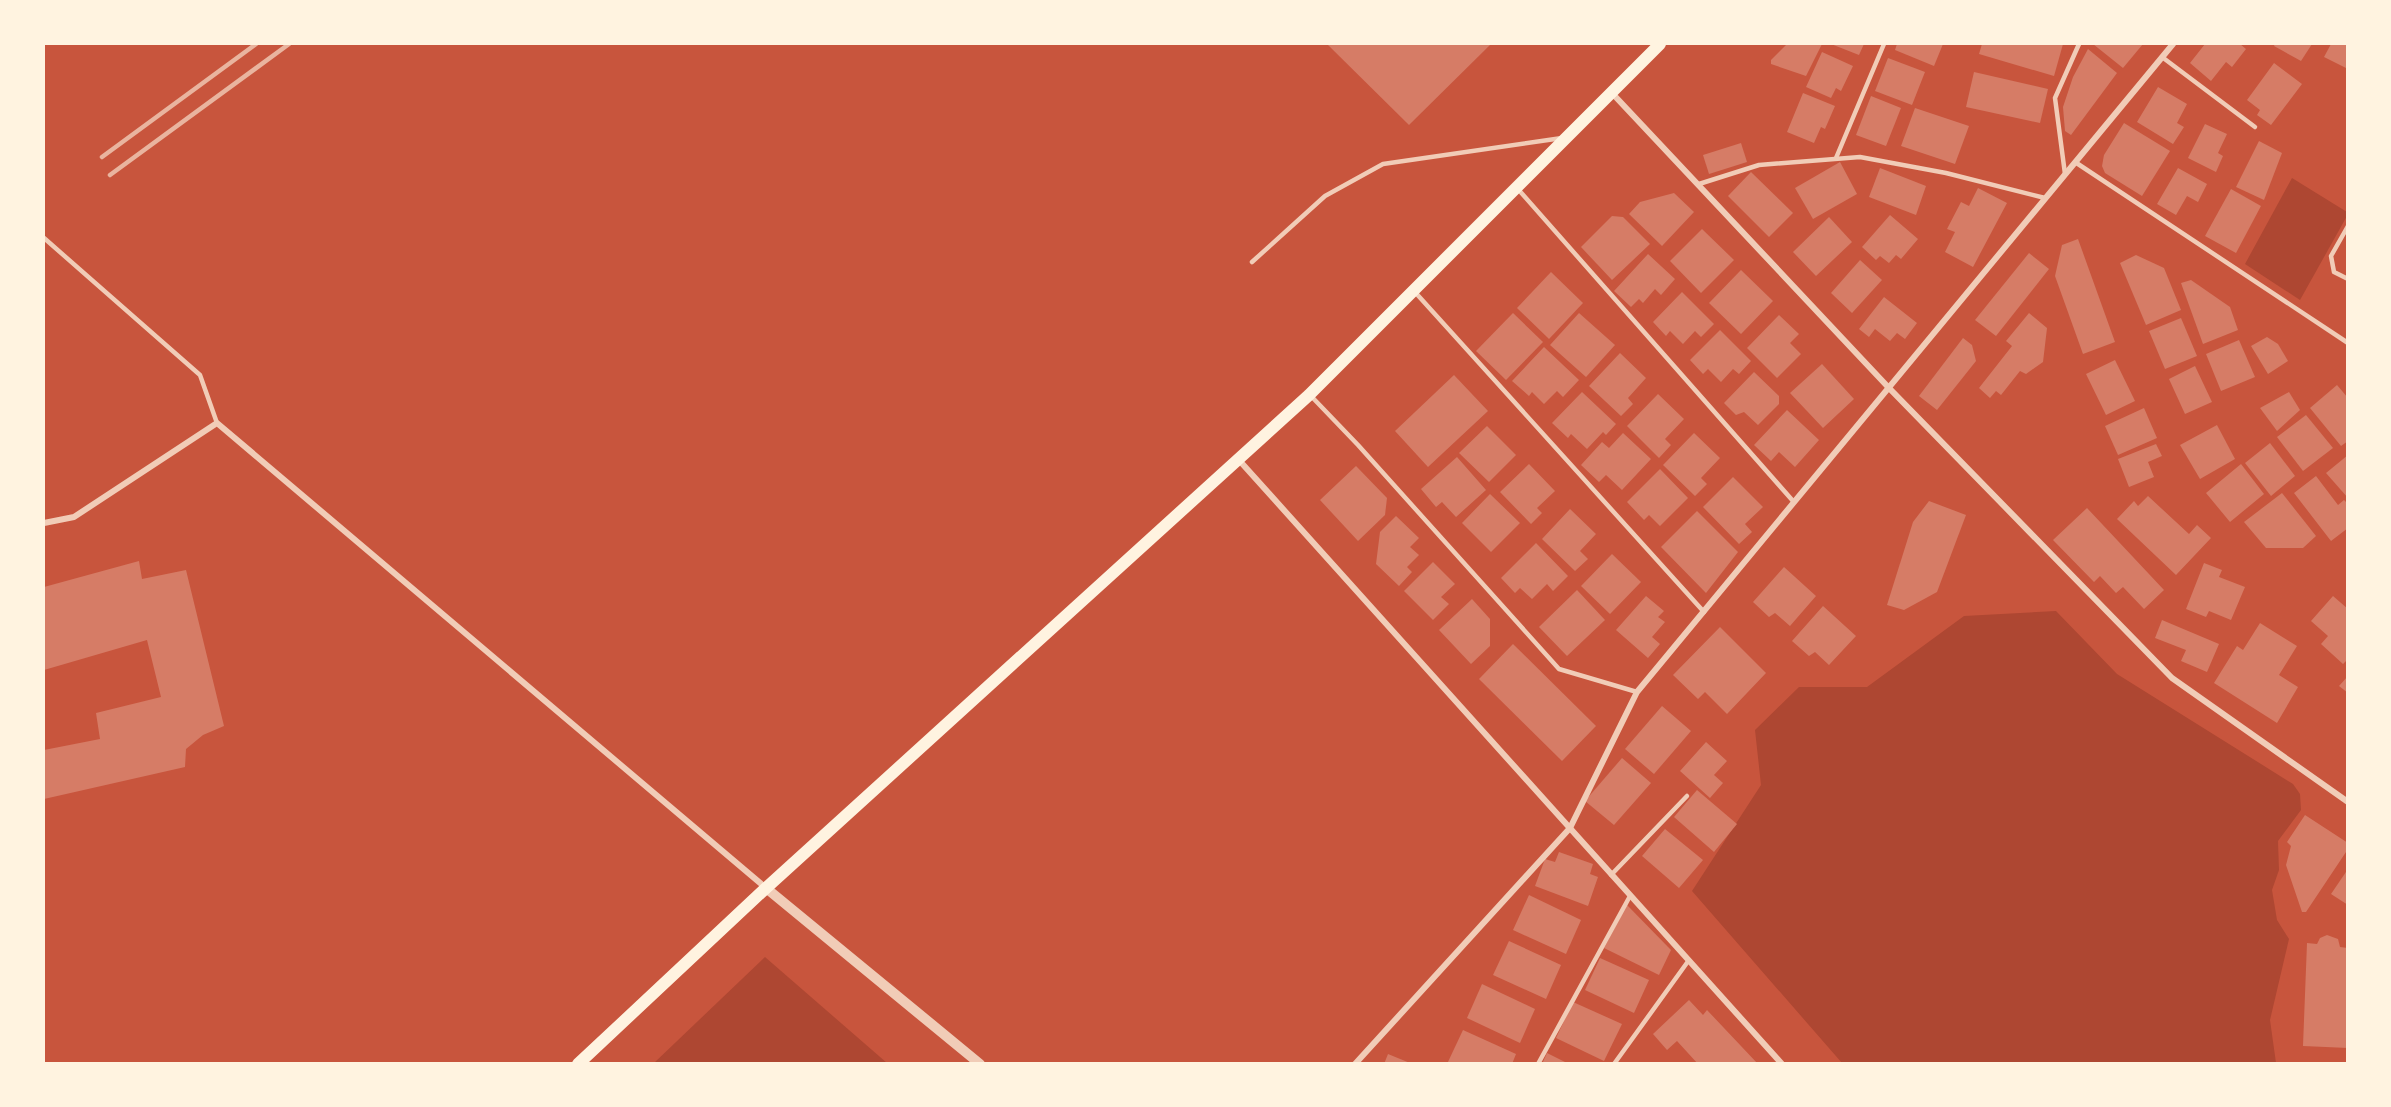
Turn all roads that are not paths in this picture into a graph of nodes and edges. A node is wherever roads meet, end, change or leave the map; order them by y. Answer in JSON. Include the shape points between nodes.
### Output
{"nodes":[{"id":1,"x":1660,"y":44,"type":"edge"},
{"id":2,"x":1884,"y":44,"type":"edge"},
{"id":3,"x":2079,"y":44,"type":"edge"},
{"id":4,"x":2173,"y":44,"type":"edge"},
{"id":5,"x":2162,"y":57,"type":"junction"},
{"id":6,"x":1611,"y":92,"type":"junction"},
{"id":7,"x":2255,"y":127,"type":"dead end"},
{"id":8,"x":1564,"y":138,"type":"junction"},
{"id":9,"x":1836,"y":158,"type":"junction"},
{"id":10,"x":2075,"y":162,"type":"junction"},
{"id":11,"x":2065,"y":174,"type":"junction"},
{"id":12,"x":1699,"y":184,"type":"junction"},
{"id":13,"x":1516,"y":187,"type":"junction"},
{"id":14,"x":2042,"y":197,"type":"junction"},
{"id":15,"x":2348,"y":226,"type":"edge"},
{"id":16,"x":44,"y":238,"type":"edge"},
{"id":17,"x":1252,"y":262,"type":"dead end"},
{"id":18,"x":2348,"y":279,"type":"edge"},
{"id":19,"x":1414,"y":291,"type":"junction"},
{"id":20,"x":2348,"y":343,"type":"edge"},
{"id":21,"x":1889,"y":388,"type":"junction"},
{"id":22,"x":1309,"y":395,"type":"junction"},
{"id":23,"x":217,"y":423,"type":"junction"},
{"id":24,"x":1238,"y":458,"type":"junction"},
{"id":25,"x":1793,"y":501,"type":"junction"},
{"id":26,"x":44,"y":523,"type":"edge"},
{"id":27,"x":1704,"y":612,"type":"junction"},
{"id":28,"x":1637,"y":692,"type":"junction"},
{"id":29,"x":1687,"y":796,"type":"dead end"},
{"id":30,"x":2348,"y":802,"type":"edge"},
{"id":31,"x":1570,"y":828,"type":"junction"},
{"id":32,"x":1611,"y":875,"type":"junction"},
{"id":33,"x":766,"y":888,"type":"junction"},
{"id":34,"x":1630,"y":896,"type":"junction"},
{"id":35,"x":1689,"y":960,"type":"junction"},
{"id":36,"x":578,"y":1064,"type":"edge"},
{"id":37,"x":980,"y":1064,"type":"edge"},
{"id":38,"x":1354,"y":1064,"type":"edge"},
{"id":39,"x":1538,"y":1064,"type":"edge"},
{"id":40,"x":1614,"y":1064,"type":"edge"},
{"id":41,"x":1782,"y":1064,"type":"edge"}],
"edges":[{"from":1,"to":6,"type":"main road"},
{"from":2,"to":9,"type":"lane"},
{"from":3,"to":11,"type":"lane","via":[[2055,98]]},
{"from":4,"to":5,"type":"street"},
{"from":5,"to":7,"type":"lane"},
{"from":5,"to":10,"type":"street"},
{"from":6,"to":8,"type":"main road"},
{"from":6,"to":12,"type":"street"},
{"from":8,"to":13,"type":"main road"},
{"from":8,"to":17,"type":"lane","via":[[1383,164],[1325,196]]},
{"from":9,"to":12,"type":"lane","via":[[1759,165]]},
{"from":9,"to":14,"type":"lane","via":[[1860,157],[1946,173]]},
{"from":10,"to":11,"type":"street"},
{"from":10,"to":20,"type":"lane"},
{"from":11,"to":14,"type":"street"},
{"from":12,"to":21,"type":"street"},
{"from":13,"to":19,"type":"main road"},
{"from":13,"to":25,"type":"lane"},
{"from":14,"to":21,"type":"street"},
{"from":15,"to":18,"type":"lane","via":[[2331,256],[2334,272]]},
{"from":16,"to":23,"type":"lane","via":[[200,375]]},
{"from":19,"to":22,"type":"main road"},
{"from":19,"to":27,"type":"lane"},
{"from":21,"to":25,"type":"street"},
{"from":21,"to":30,"type":"street","via":[[2172,678]]},
{"from":22,"to":24,"type":"main road"},
{"from":22,"to":28,"type":"lane","via":[[1559,669]]},
{"from":23,"to":26,"type":"street","via":[[74,517]]},
{"from":23,"to":33,"type":"street"},
{"from":24,"to":31,"type":"street"},
{"from":24,"to":33,"type":"main road"},
{"from":25,"to":27,"type":"street"},
{"from":27,"to":28,"type":"street"},
{"from":28,"to":31,"type":"street"},
{"from":29,"to":32,"type":"lane"},
{"from":31,"to":32,"type":"street"},
{"from":31,"to":38,"type":"street"},
{"from":32,"to":34,"type":"street"},
{"from":33,"to":36,"type":"main road"},
{"from":33,"to":37,"type":"street"},
{"from":34,"to":35,"type":"street"},
{"from":34,"to":39,"type":"lane"},
{"from":35,"to":40,"type":"lane"},
{"from":35,"to":41,"type":"street"}]}
